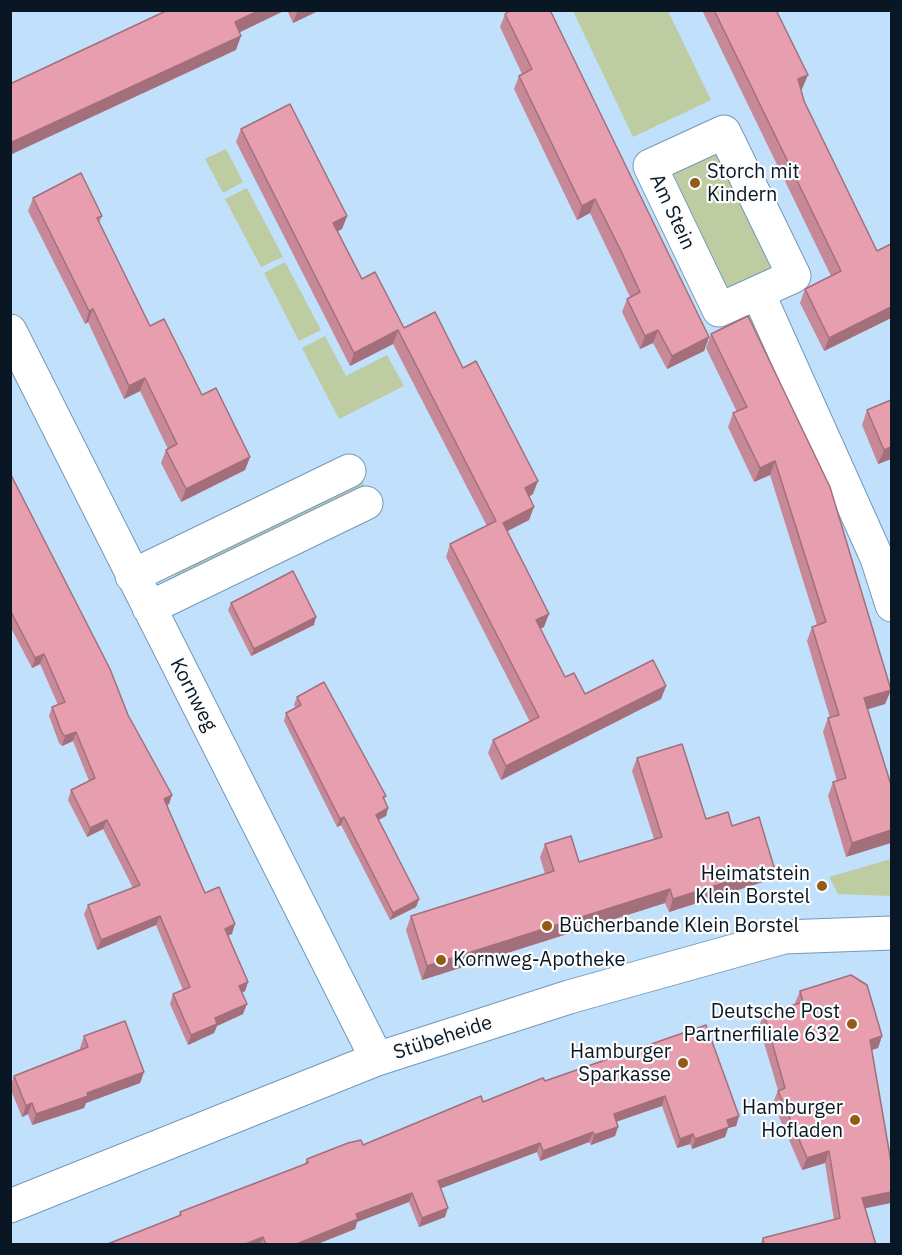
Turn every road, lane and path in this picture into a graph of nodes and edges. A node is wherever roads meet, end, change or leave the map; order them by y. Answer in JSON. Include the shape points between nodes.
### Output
{"nodes":[{"id":1,"x":758,"y":293,"type":"junction"},
{"id":2,"x":10,"y":331,"type":"edge"},
{"id":3,"x":349,"y":471,"type":"dead end"},
{"id":4,"x":366,"y":503,"type":"dead end"},
{"id":5,"x":132,"y":576,"type":"junction"},
{"id":6,"x":891,"y":605,"type":"edge"},
{"id":7,"x":148,"y":608,"type":"junction"},
{"id":8,"x":889,"y":941,"type":"edge"},
{"id":9,"x":377,"y":1059,"type":"junction"},
{"id":10,"x":10,"y":1206,"type":"edge"}],
"edges":[{"from":1,"to":1,"type":"street","name":"Am Stein","via":[[794,276],[724,132],[650,165],[719,310]]},
{"from":1,"to":6,"type":"street","via":[[868,537]]},
{"from":2,"to":5,"type":"street","name":"Kornweg"},
{"from":3,"to":5,"type":"street"},
{"from":4,"to":7,"type":"street"},
{"from":5,"to":7,"type":"street","name":"Kornweg"},
{"from":7,"to":9,"type":"street","name":"Kornweg"},
{"from":8,"to":9,"type":"street","name":"Stübeheide","via":[[784,937],[569,997]]},
{"from":9,"to":10,"type":"street","name":"Stübeheide"}]}
